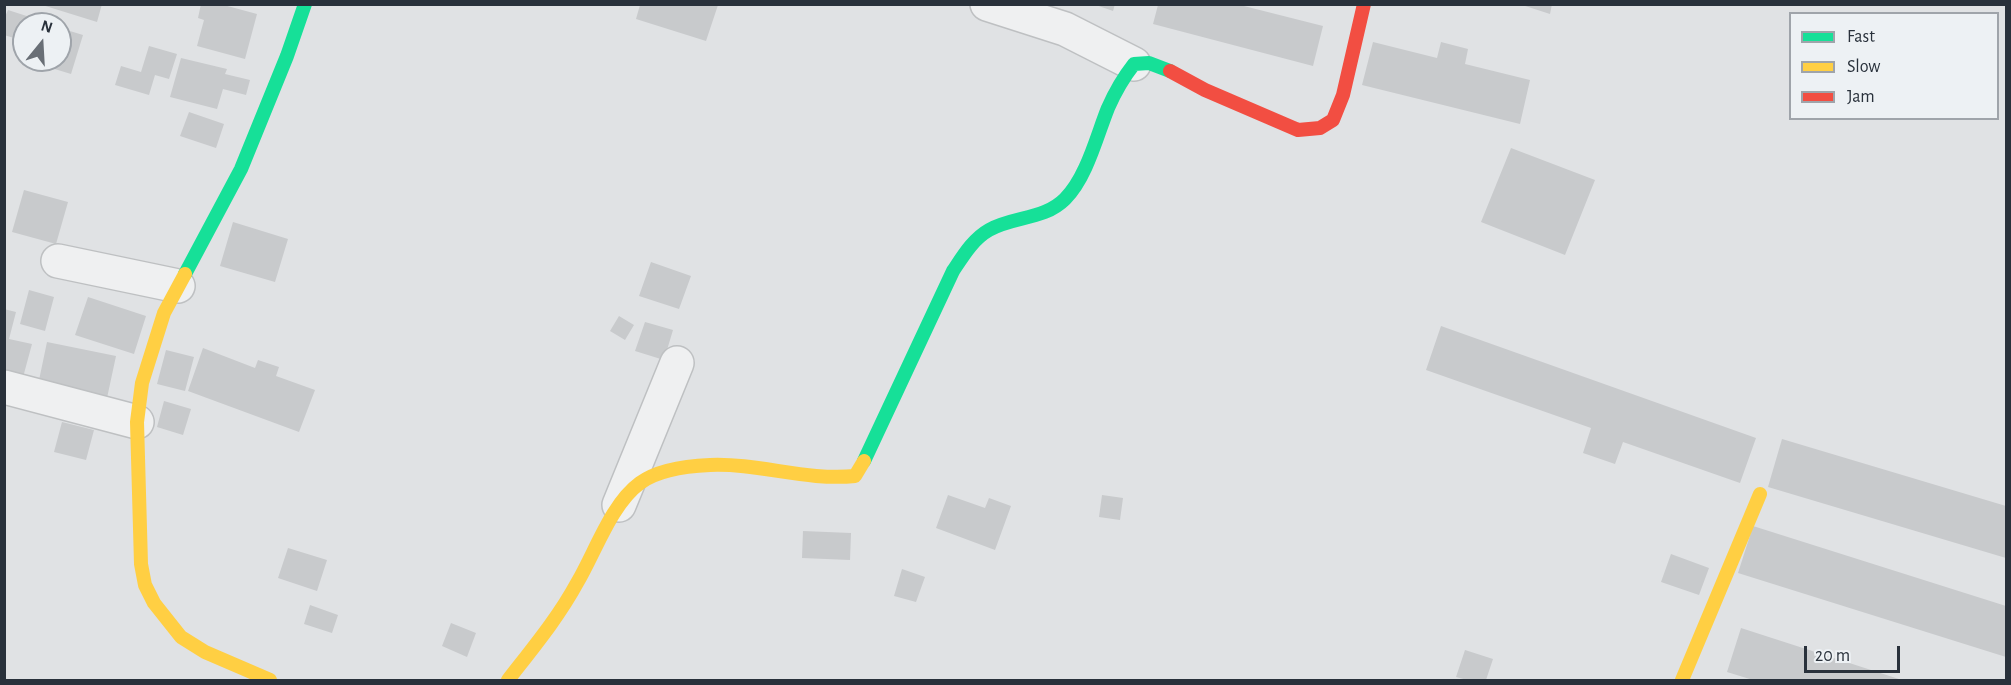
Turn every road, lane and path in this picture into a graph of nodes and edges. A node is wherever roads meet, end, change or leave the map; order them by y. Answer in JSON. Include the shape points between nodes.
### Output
{"nodes":[{"id":1,"x":305,"y":4,"type":"edge"},
{"id":2,"x":987,"y":4,"type":"edge"},
{"id":3,"x":1364,"y":4,"type":"edge"},
{"id":4,"x":1134,"y":64,"type":"junction"},
{"id":5,"x":58,"y":261,"type":"dead end"},
{"id":6,"x":178,"y":286,"type":"junction"},
{"id":7,"x":676,"y":363,"type":"dead end"},
{"id":8,"x":4,"y":387,"type":"edge"},
{"id":9,"x":137,"y":422,"type":"junction"},
{"id":10,"x":1760,"y":494,"type":"dead end"},
{"id":11,"x":619,"y":505,"type":"junction"},
{"id":12,"x":270,"y":681,"type":"edge"},
{"id":13,"x":508,"y":681,"type":"edge"},
{"id":14,"x":1682,"y":681,"type":"edge"}],
"edges":[{"from":1,"to":6,"type":"street","via":[[241,169]]},
{"from":2,"to":4,"type":"street","via":[[1065,29]]},
{"from":3,"to":4,"type":"street","via":[[1343,95],[1333,120],[1320,128],[1291,127],[1166,69],[1149,63]]},
{"from":4,"to":11,"type":"street","via":[[1124,76],[1084,168],[1066,198],[1052,210],[1033,218],[996,227],[966,250],[855,476],[809,478],[711,464],[670,470],[639,484]]},
{"from":5,"to":6,"type":"street"},
{"from":6,"to":9,"type":"street","via":[[164,313],[142,383]]},
{"from":7,"to":11,"type":"street"},
{"from":8,"to":9,"type":"street"},
{"from":9,"to":12,"type":"street","via":[[141,564],[154,603],[181,637]]},
{"from":10,"to":14,"type":"street"},
{"from":11,"to":13,"type":"street","via":[[577,585]]}]}
